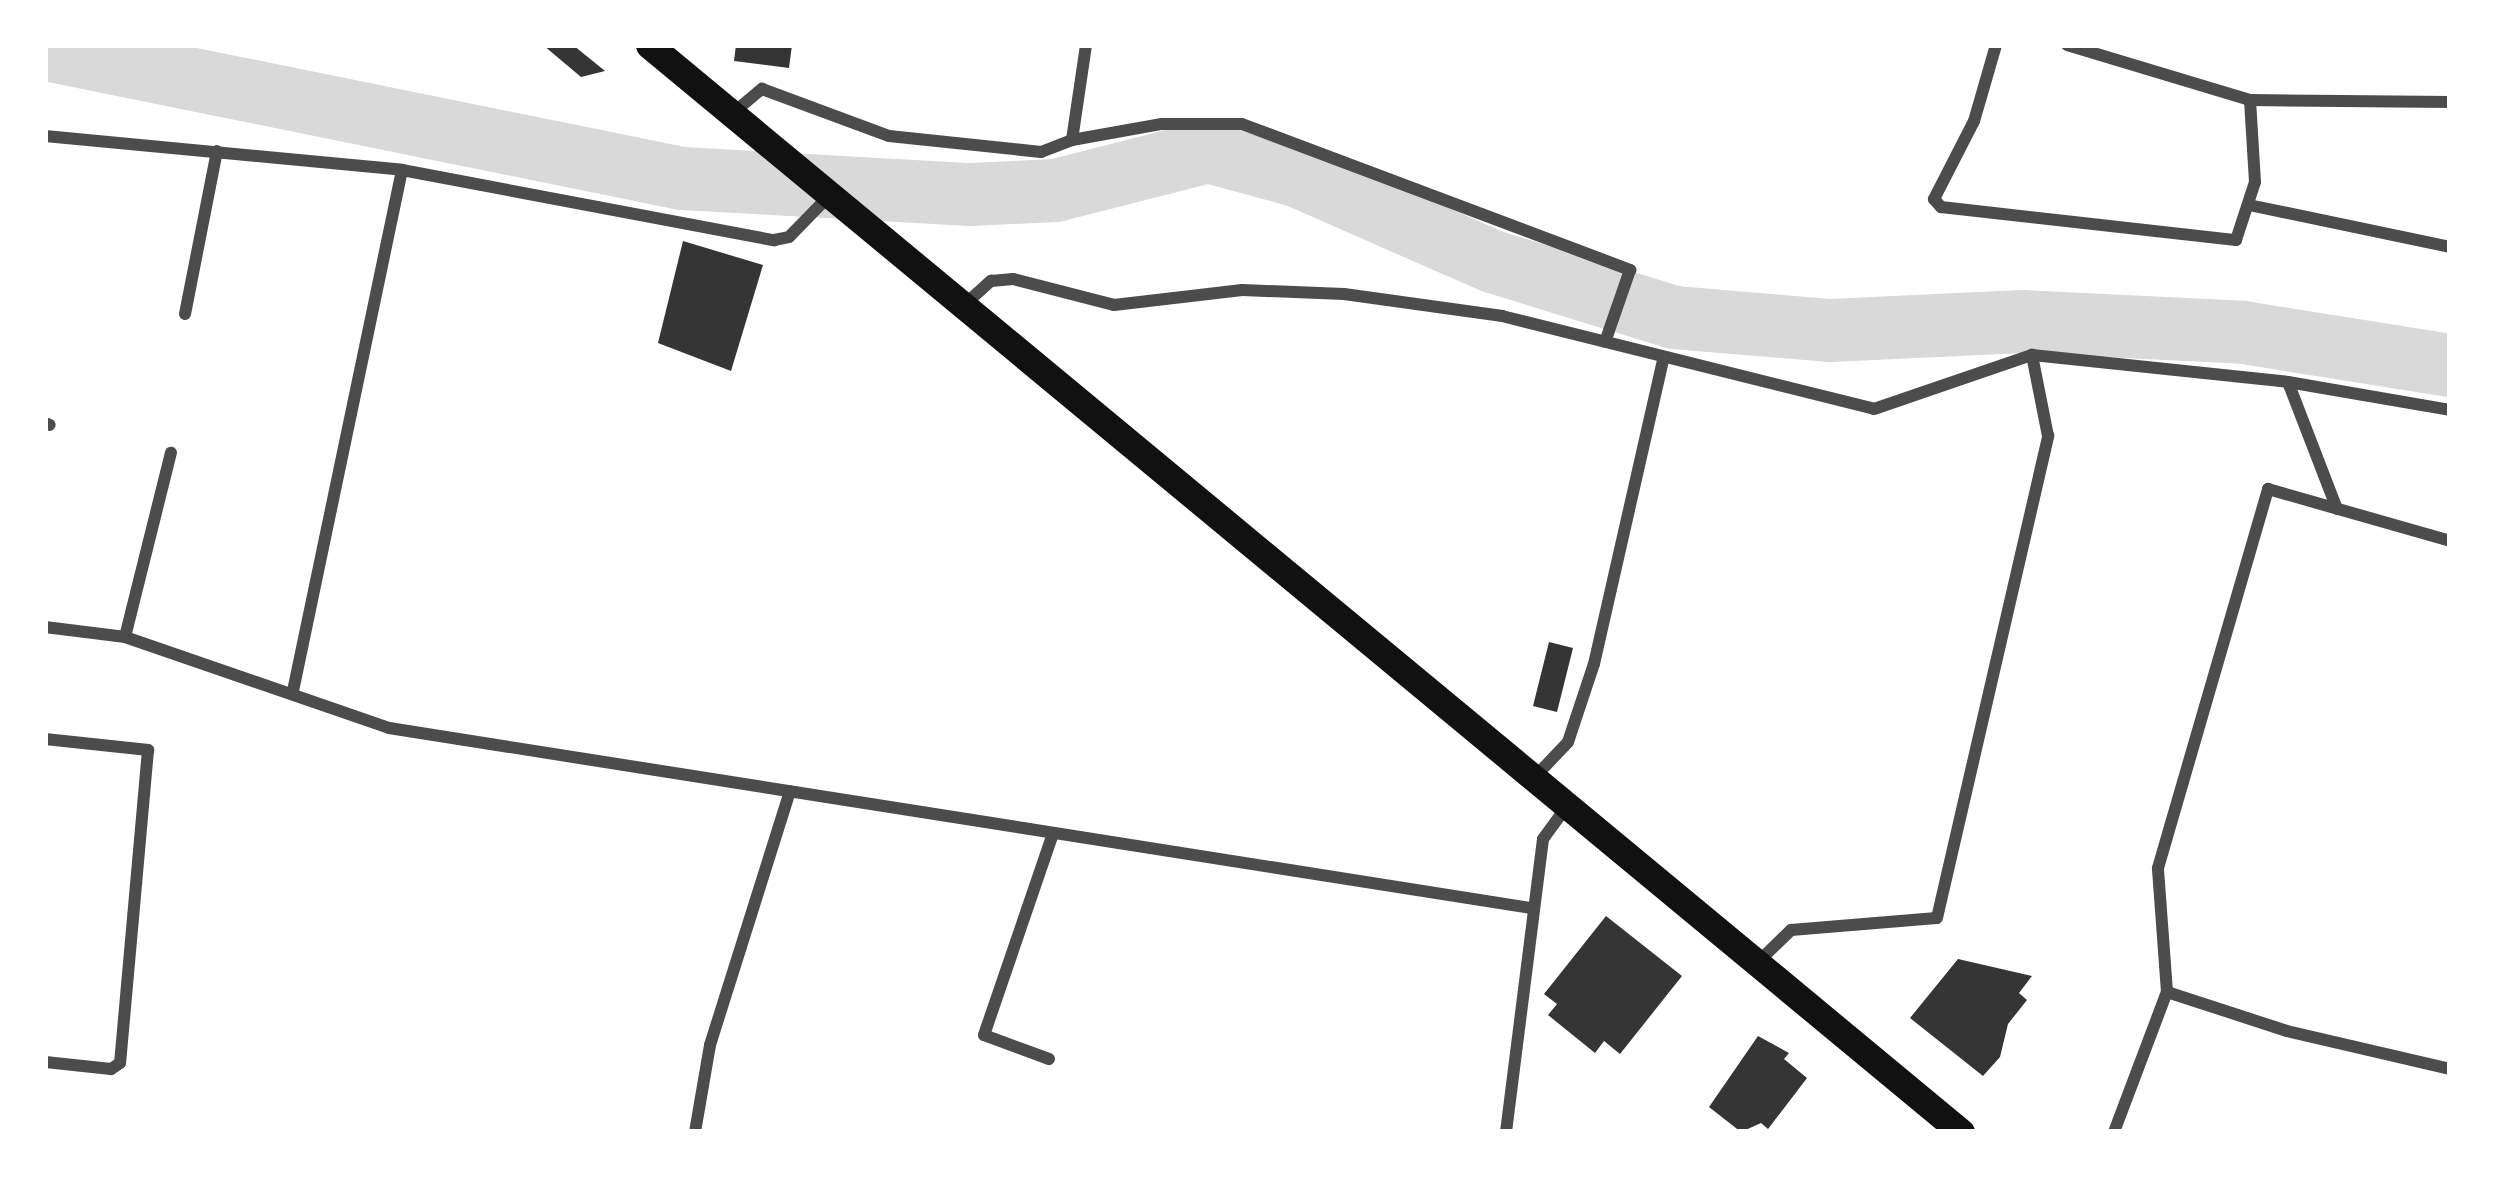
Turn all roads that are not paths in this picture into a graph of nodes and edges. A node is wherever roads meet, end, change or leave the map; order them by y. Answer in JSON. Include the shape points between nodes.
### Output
{"nodes":[{"id":1,"x":649,"y":45,"type":"edge"},
{"id":2,"x":1086,"y":45,"type":"edge"},
{"id":3,"x":1996,"y":45,"type":"edge"},
{"id":4,"x":2067,"y":45,"type":"edge"},
{"id":5,"x":2250,"y":100,"type":"junction"},
{"id":6,"x":2450,"y":102,"type":"edge"},
{"id":7,"x":732,"y":114,"type":"junction"},
{"id":8,"x":45,"y":136,"type":"edge"},
{"id":9,"x":1072,"y":140,"type":"junction"},
{"id":10,"x":217,"y":151,"type":"junction"},
{"id":11,"x":402,"y":170,"type":"junction"},
{"id":12,"x":830,"y":194,"type":"junction"},
{"id":13,"x":2249,"y":205,"type":"junction"},
{"id":14,"x":2450,"y":247,"type":"edge"},
{"id":15,"x":963,"y":306,"type":"junction"},
{"id":16,"x":185,"y":314,"type":"dead end"},
{"id":17,"x":1604,"y":342,"type":"junction"},
{"id":18,"x":2032,"y":355,"type":"junction"},
{"id":19,"x":1664,"y":358,"type":"junction"},
{"id":20,"x":2288,"y":382,"type":"junction"},
{"id":21,"x":2450,"y":410,"type":"edge"},
{"id":22,"x":171,"y":453,"type":"dead end"},
{"id":23,"x":2337,"y":509,"type":"junction"},
{"id":24,"x":2450,"y":542,"type":"edge"},
{"id":25,"x":45,"y":627,"type":"edge"},
{"id":26,"x":125,"y":638,"type":"junction"},
{"id":27,"x":293,"y":691,"type":"junction"},
{"id":28,"x":45,"y":740,"type":"edge"},
{"id":29,"x":1532,"y":780,"type":"junction"},
{"id":30,"x":790,"y":791,"type":"junction"},
{"id":31,"x":1566,"y":807,"type":"junction"},
{"id":32,"x":1053,"y":834,"type":"junction"},
{"id":33,"x":1531,"y":908,"type":"junction"},
{"id":34,"x":1756,"y":964,"type":"junction"},
{"id":35,"x":2167,"y":992,"type":"junction"},
{"id":36,"x":1048,"y":1059,"type":"dead end"},
{"id":37,"x":45,"y":1062,"type":"edge"},
{"id":38,"x":2450,"y":1069,"type":"edge"},
{"id":39,"x":695,"y":1132,"type":"edge"},
{"id":40,"x":1506,"y":1132,"type":"edge"},
{"id":41,"x":1961,"y":1132,"type":"edge"},
{"id":42,"x":2114,"y":1132,"type":"edge"}],
"edges":[{"from":1,"to":7,"type":"highway"},
{"from":2,"to":9,"type":"street"},
{"from":3,"to":13,"type":"street","via":[[1975,121],[1934,199],[1941,207],[2236,239]]},
{"from":4,"to":5,"type":"street"},
{"from":5,"to":6,"type":"street"},
{"from":5,"to":13,"type":"street"},
{"from":7,"to":9,"type":"street","via":[[762,89],[890,136],[944,145],[1041,152]]},
{"from":7,"to":12,"type":"highway"},
{"from":8,"to":10,"type":"street"},
{"from":9,"to":17,"type":"street","via":[[1162,124],[1242,124],[1630,270]]},
{"from":10,"to":11,"type":"street"},
{"from":10,"to":16,"type":"street"},
{"from":11,"to":12,"type":"street","via":[[774,240],[789,237]]},
{"from":11,"to":27,"type":"street"},
{"from":12,"to":15,"type":"highway"},
{"from":13,"to":14,"type":"street"},
{"from":15,"to":17,"type":"street","via":[[992,281],[1013,279],[1114,304],[1242,290],[1344,294],[1502,316]]},
{"from":15,"to":29,"type":"highway"},
{"from":17,"to":19,"type":"street"},
{"from":18,"to":19,"type":"street","via":[[1874,409]]},
{"from":18,"to":20,"type":"street"},
{"from":18,"to":34,"type":"street","via":[[2048,436],[1937,918],[1791,929]]},
{"from":19,"to":29,"type":"street","via":[[1594,664],[1568,742]]},
{"from":20,"to":21,"type":"street"},
{"from":20,"to":23,"type":"street"},
{"from":22,"to":26,"type":"street"},
{"from":23,"to":24,"type":"street"},
{"from":23,"to":35,"type":"street","via":[[2268,489],[2158,868]]},
{"from":25,"to":26,"type":"street"},
{"from":26,"to":27,"type":"street"},
{"from":27,"to":30,"type":"street","via":[[389,728]]},
{"from":28,"to":37,"type":"street","via":[[148,750],[120,1064],[111,1070]]},
{"from":29,"to":31,"type":"highway"},
{"from":30,"to":32,"type":"street"},
{"from":30,"to":39,"type":"street","via":[[710,1045]]},
{"from":31,"to":33,"type":"street","via":[[1543,839]]},
{"from":31,"to":34,"type":"highway"},
{"from":32,"to":33,"type":"street"},
{"from":32,"to":36,"type":"street","via":[[984,1035]]},
{"from":33,"to":40,"type":"street"},
{"from":34,"to":41,"type":"highway"},
{"from":35,"to":38,"type":"street"},
{"from":35,"to":42,"type":"street"}]}
